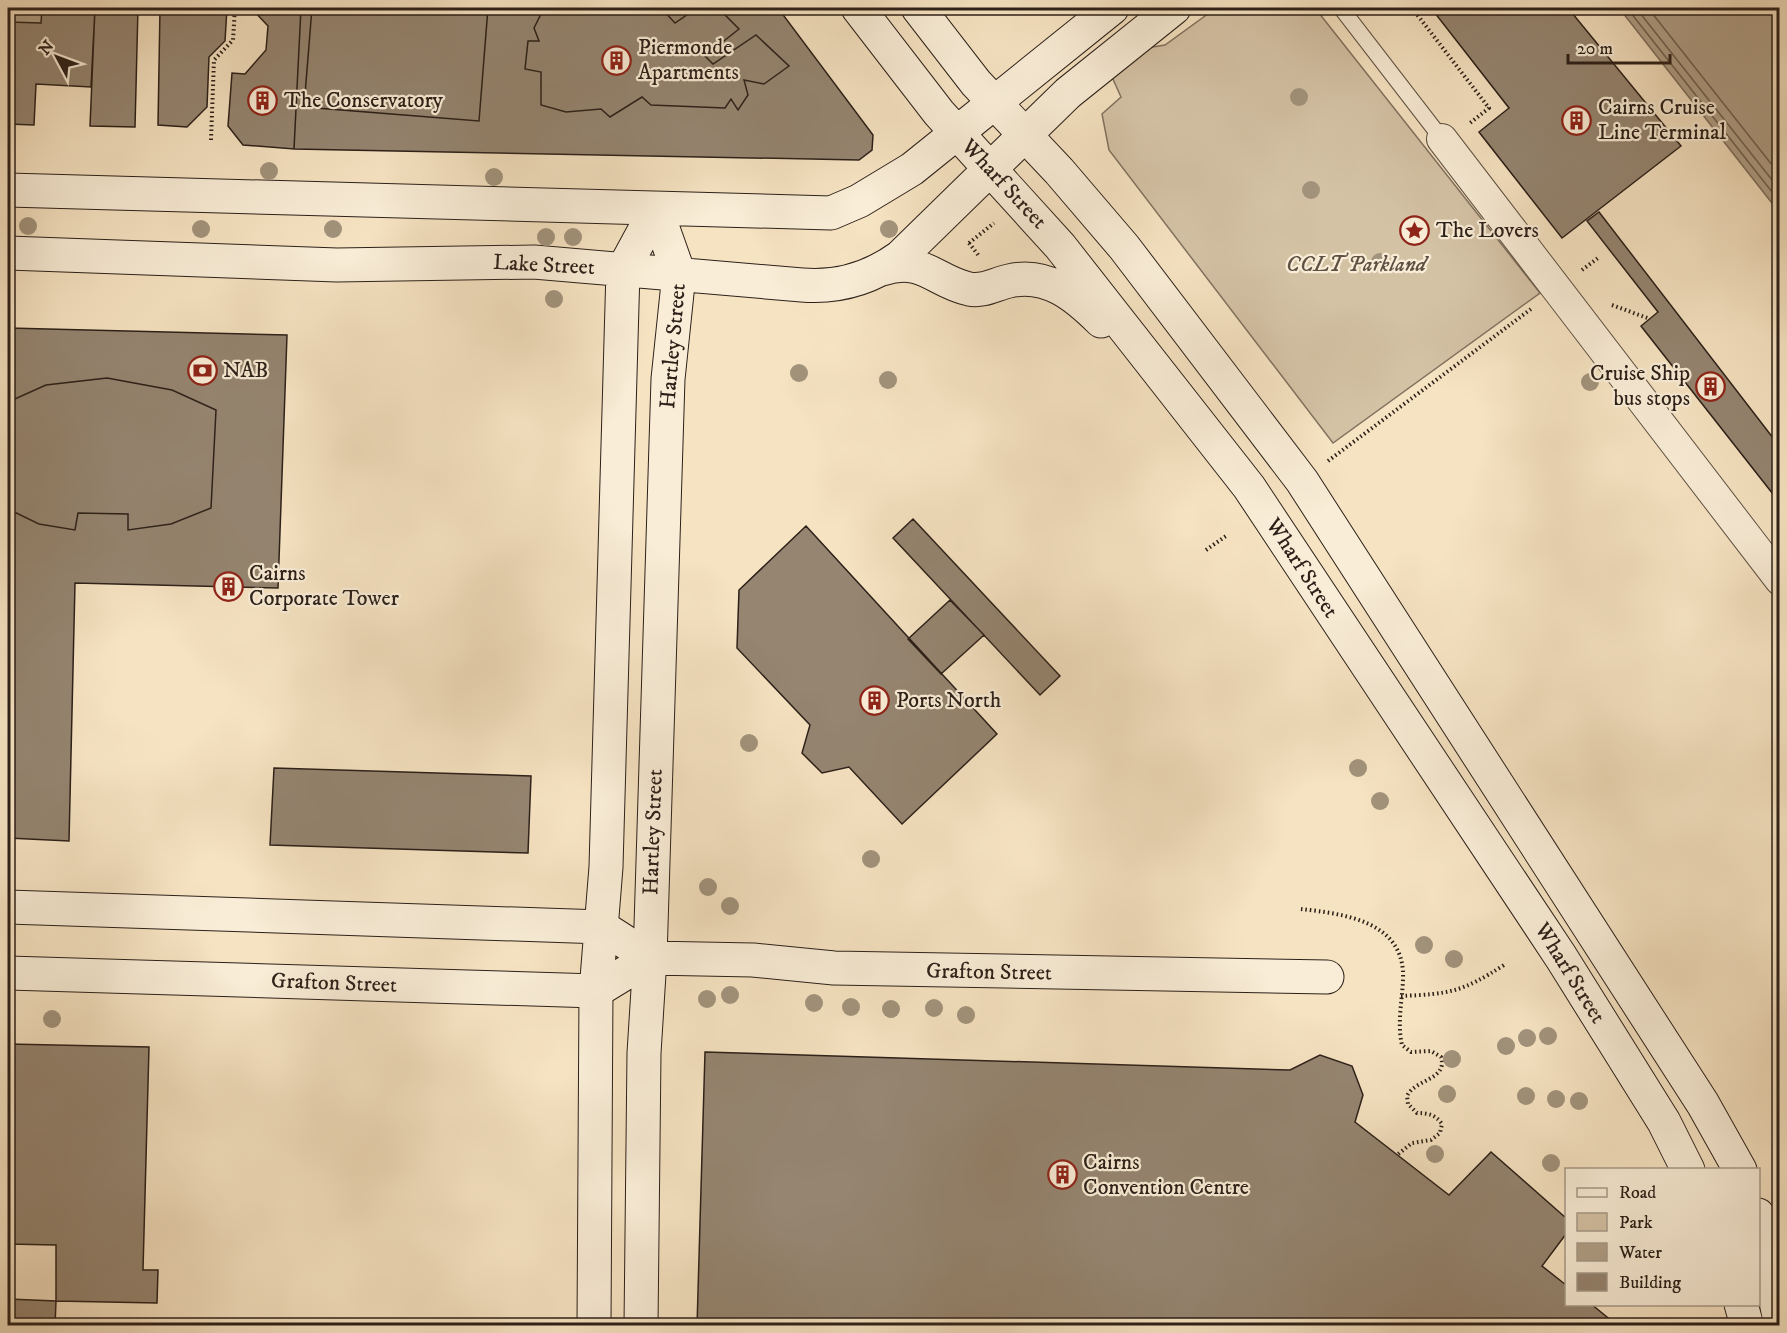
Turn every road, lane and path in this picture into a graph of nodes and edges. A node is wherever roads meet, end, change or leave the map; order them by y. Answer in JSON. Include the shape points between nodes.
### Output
{"nodes":[{"id":1,"x":235,"y":8,"type":"edge"},
{"id":2,"x":858,"y":8,"type":"edge"},
{"id":3,"x":918,"y":8,"type":"edge"},
{"id":4,"x":1112,"y":8,"type":"edge"},
{"id":5,"x":1174,"y":8,"type":"edge"},
{"id":6,"x":1341,"y":8,"type":"edge"},
{"id":7,"x":1412,"y":8,"type":"edge"},
{"id":8,"x":994,"y":103,"type":"junction"},
{"id":9,"x":1468,"y":124,"type":"dead end"},
{"id":10,"x":957,"y":134,"type":"junction"},
{"id":11,"x":1025,"y":136,"type":"junction"},
{"id":12,"x":1442,"y":139,"type":"joint"},
{"id":13,"x":211,"y":140,"type":"dead end"},
{"id":14,"x":989,"y":169,"type":"junction"},
{"id":15,"x":8,"y":190,"type":"edge"},
{"id":16,"x":656,"y":209,"type":"junction"},
{"id":17,"x":996,"y":222,"type":"dead end"},
{"id":18,"x":963,"y":236,"type":"dead end"},
{"id":19,"x":969,"y":243,"type":"junction"},
{"id":20,"x":8,"y":253,"type":"edge"},
{"id":21,"x":1598,"y":258,"type":"dead end"},
{"id":22,"x":985,"y":264,"type":"dead end"},
{"id":23,"x":882,"y":269,"type":"junction"},
{"id":24,"x":1584,"y":269,"type":"dead end"},
{"id":25,"x":623,"y":270,"type":"junction"},
{"id":26,"x":679,"y":274,"type":"junction"},
{"id":27,"x":1557,"y":289,"type":"junction"},
{"id":28,"x":1186,"y":408,"type":"junction"},
{"id":29,"x":1319,"y":468,"type":"dead end"},
{"id":30,"x":1226,"y":536,"type":"dead end"},
{"id":31,"x":1206,"y":550,"type":"dead end"},
{"id":32,"x":1779,"y":580,"type":"edge"},
{"id":33,"x":8,"y":907,"type":"edge"},
{"id":34,"x":1301,"y":909,"type":"dead end"},
{"id":35,"x":602,"y":927,"type":"junction"},
{"id":36,"x":650,"y":958,"type":"junction"},
{"id":37,"x":1504,"y":965,"type":"dead end"},
{"id":38,"x":8,"y":973,"type":"edge"},
{"id":39,"x":1327,"y":977,"type":"dead end"},
{"id":40,"x":596,"y":991,"type":"junction"},
{"id":41,"x":1401,"y":996,"type":"junction"},
{"id":42,"x":1396,"y":1155,"type":"dead end"},
{"id":43,"x":1687,"y":1168,"type":"edge"},
{"id":44,"x":1739,"y":1168,"type":"edge"},
{"id":45,"x":1760,"y":1220,"type":"edge"},
{"id":46,"x":1760,"y":1225,"type":"edge"},
{"id":47,"x":1779,"y":1264,"type":"edge"},
{"id":48,"x":1741,"y":1306,"type":"edge"},
{"id":49,"x":1779,"y":1321,"type":"edge"},
{"id":50,"x":594,"y":1326,"type":"edge"},
{"id":51,"x":641,"y":1326,"type":"edge"},
{"id":52,"x":1747,"y":1326,"type":"edge"}],
"edges":[{"from":1,"to":13,"type":"path","via":[[232,40],[214,60]]},
{"from":2,"to":10,"type":"street","name":"Wharf Street"},
{"from":3,"to":8,"type":"street","name":"Wharf Street"},
{"from":4,"to":8,"type":"street"},
{"from":5,"to":11,"type":"street","name":"Lake Street","via":[[1081,81]]},
{"from":6,"to":12,"type":"lane"},
{"from":7,"to":9,"type":"path","via":[[1490,108]]},
{"from":8,"to":10,"type":"street"},
{"from":8,"to":11,"type":"street","name":"Wharf Street"},
{"from":10,"to":14,"type":"street","name":"Wharf Street"},
{"from":10,"to":16,"type":"street","via":[[899,178],[837,212]]},
{"from":11,"to":14,"type":"street","name":"Lake Street"},
{"from":11,"to":44,"type":"street","name":"Wharf Street","via":[[1124,247],[1302,480],[1703,1104]]},
{"from":12,"to":27,"type":"street"},
{"from":14,"to":23,"type":"street","name":"Lake Street","via":[[900,257]]},
{"from":14,"to":28,"type":"street","name":"Wharf Street","via":[[1060,246]]},
{"from":15,"to":16,"type":"street"},
{"from":16,"to":25,"type":"street","name":"Hartley Street"},
{"from":16,"to":26,"type":"street","name":"Hartley Street"},
{"from":17,"to":19,"type":"path"},
{"from":18,"to":19,"type":"path"},
{"from":19,"to":22,"type":"path"},
{"from":20,"to":25,"type":"street","name":"Lake Street","via":[[337,265],[534,262]]},
{"from":21,"to":24,"type":"path"},
{"from":23,"to":26,"type":"street","name":"Lake Street","via":[[847,282],[813,286]]},
{"from":23,"to":28,"type":"street","via":[[912,265],[970,289],[1022,279],[1050,283],[1093,313]]},
{"from":25,"to":26,"type":"street","name":"Lake Street"},
{"from":25,"to":35,"type":"street","name":"Hartley Street"},
{"from":26,"to":36,"type":"street","name":"Hartley Street","via":[[668,378]]},
{"from":27,"to":29,"type":"path"},
{"from":27,"to":32,"type":"street"},
{"from":28,"to":43,"type":"street","name":"Wharf Street","via":[[1263,509],[1561,957],[1664,1122]]},
{"from":30,"to":31,"type":"path"},
{"from":33,"to":35,"type":"street"},
{"from":34,"to":41,"type":"path","via":[[1348,915],[1378,928],[1391,941],[1403,970]]},
{"from":35,"to":36,"type":"street"},
{"from":35,"to":40,"type":"street","name":"Hartley Street"},
{"from":36,"to":39,"type":"street","name":"Grafton Street","via":[[974,972]]},
{"from":36,"to":40,"type":"street"},
{"from":36,"to":51,"type":"street","name":"Hartley Street","via":[[644,1053]]},
{"from":37,"to":41,"type":"path","via":[[1472,984],[1442,995]]},
{"from":38,"to":40,"type":"street","name":"Grafton Street"},
{"from":40,"to":50,"type":"street","name":"Hartley Street"},
{"from":41,"to":42,"type":"path","via":[[1402,1045],[1411,1053],[1431,1051],[1443,1063],[1440,1072],[1410,1091],[1408,1104],[1417,1113],[1435,1116],[1442,1124],[1436,1137],[1412,1143]]},
{"from":45,"to":47,"type":"street"},
{"from":46,"to":49,"type":"street"},
{"from":48,"to":52,"type":"street"}]}
